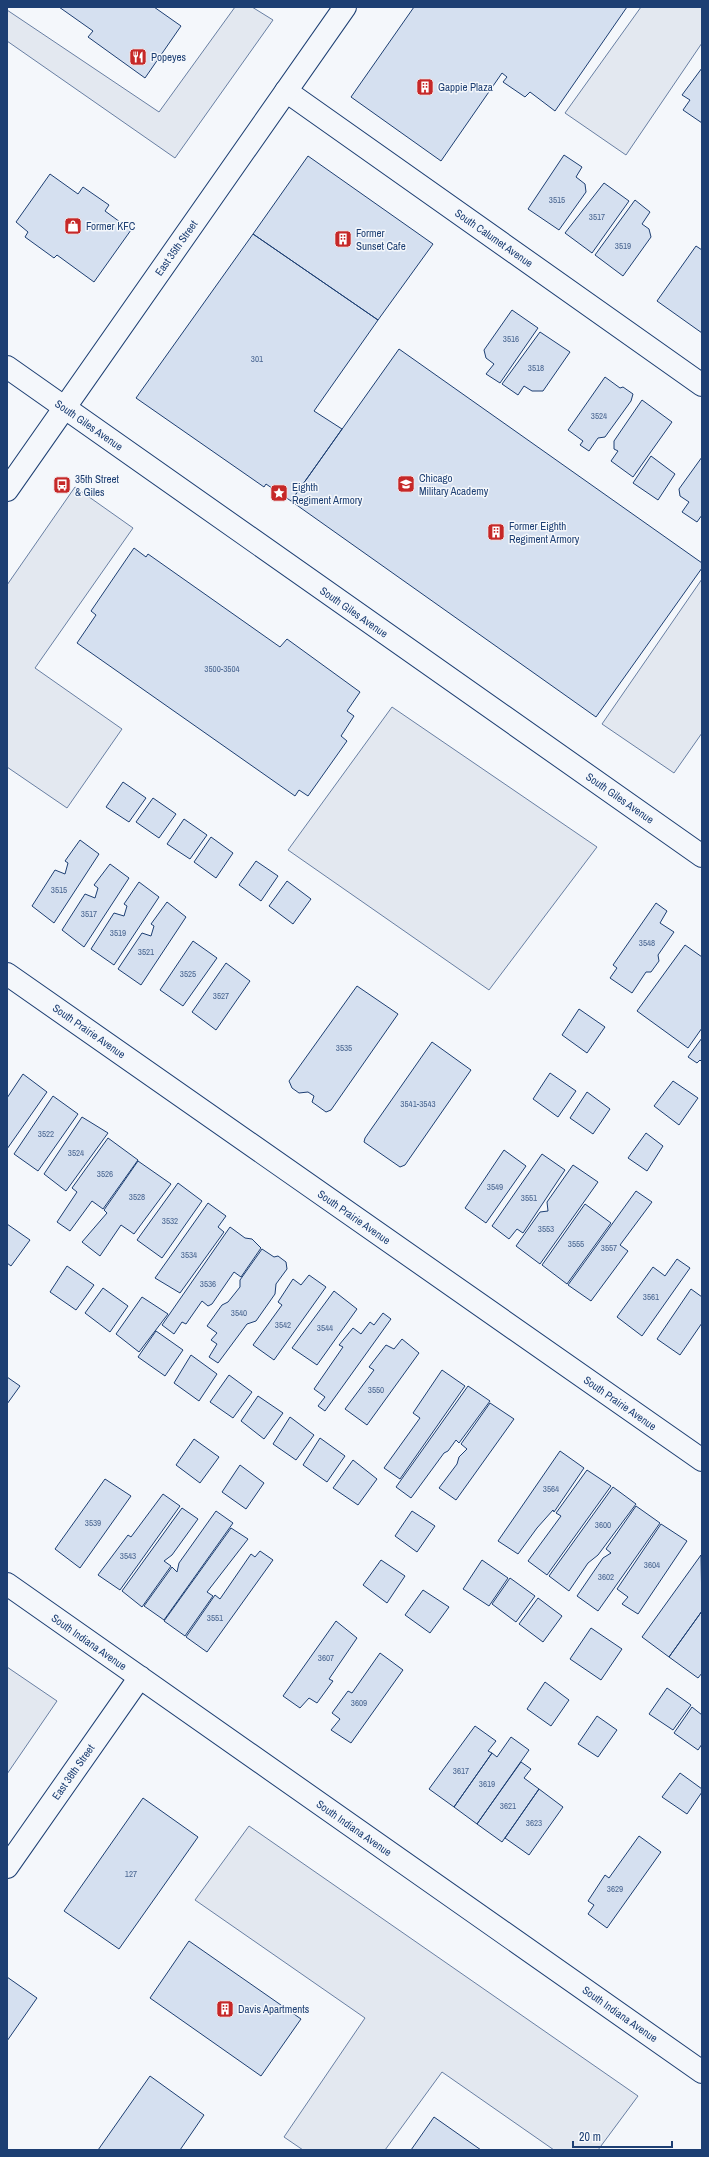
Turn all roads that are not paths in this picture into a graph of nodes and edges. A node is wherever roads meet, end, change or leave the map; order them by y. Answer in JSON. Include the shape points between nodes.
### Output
{"nodes":[{"id":1,"x":345,"y":7,"type":"edge"},
{"id":2,"x":286,"y":91,"type":"junction"},
{"id":3,"x":7,"y":367,"type":"edge"},
{"id":4,"x":702,"y":385,"type":"edge"},
{"id":5,"x":64,"y":408,"type":"junction"},
{"id":6,"x":7,"y":490,"type":"edge"},
{"id":7,"x":702,"y":856,"type":"edge"},
{"id":8,"x":7,"y":974,"type":"edge"},
{"id":9,"x":702,"y":1460,"type":"edge"},
{"id":10,"x":7,"y":1584,"type":"edge"},
{"id":11,"x":140,"y":1677,"type":"junction"},
{"id":12,"x":7,"y":1867,"type":"edge"},
{"id":13,"x":702,"y":2072,"type":"edge"}],
"edges":[{"from":1,"to":2,"type":"street","name":"East 35th Street"},
{"from":2,"to":4,"type":"street","name":"South Calumet Avenue"},
{"from":2,"to":5,"type":"street","name":"East 35th Street"},
{"from":3,"to":5,"type":"street","name":"South Giles Avenue"},
{"from":5,"to":6,"type":"street","name":"East 35th Street"},
{"from":5,"to":7,"type":"street","name":"South Giles Avenue"},
{"from":8,"to":9,"type":"street","name":"South Prairie Avenue"},
{"from":10,"to":11,"type":"street","name":"South Indiana Avenue"},
{"from":11,"to":12,"type":"street","name":"East 36th Street"},
{"from":11,"to":13,"type":"street","name":"South Indiana Avenue"}]}
